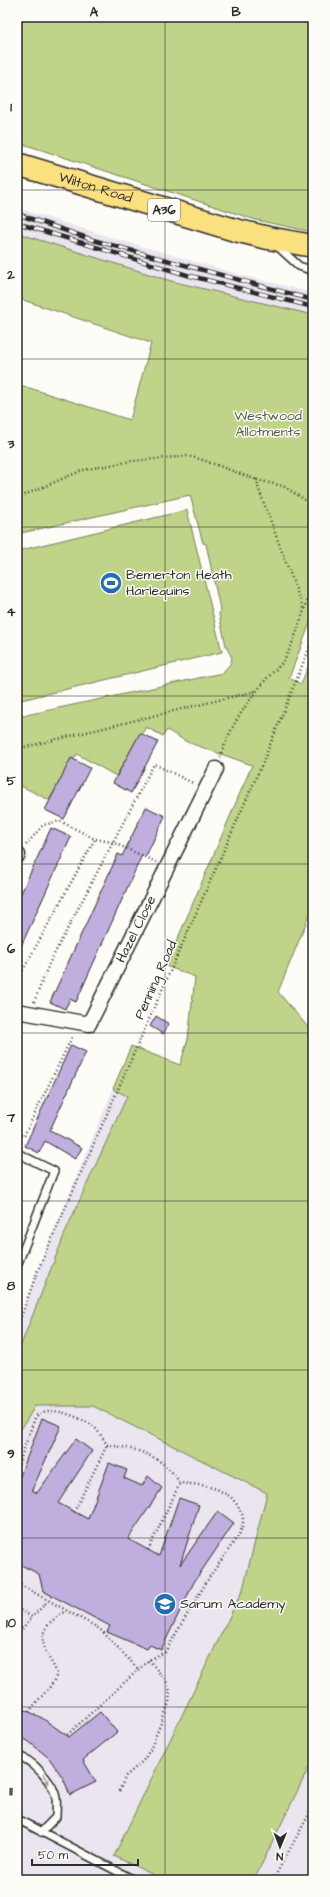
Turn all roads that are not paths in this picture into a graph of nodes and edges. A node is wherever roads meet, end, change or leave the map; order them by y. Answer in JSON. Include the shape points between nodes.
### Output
{"nodes":[{"id":1,"x":17,"y":164,"type":"edge"},
{"id":2,"x":268,"y":238,"type":"junction"},
{"id":3,"x":313,"y":246,"type":"edge"},
{"id":4,"x":313,"y":271,"type":"edge"},
{"id":5,"x":216,"y":769,"type":"road end"},
{"id":6,"x":23,"y":1012,"type":"edge"},
{"id":7,"x":17,"y":1153,"type":"edge"},
{"id":8,"x":17,"y":1266,"type":"edge"},
{"id":9,"x":17,"y":1756,"type":"edge"},
{"id":10,"x":17,"y":1818,"type":"edge"},
{"id":11,"x":41,"y":1832,"type":"junction"},
{"id":12,"x":134,"y":1880,"type":"edge"}],
"edges":[{"from":1,"to":2,"type":"highway","name":"Wilton Road","number":"A36","via":[[123,198]]},
{"from":2,"to":3,"type":"highway","name":"Wilton Road","number":"A36"},
{"from":2,"to":4,"type":"lane","via":[[299,266]]},
{"from":5,"to":6,"type":"street","name":"Hazel Close","via":[[89,1024]]},
{"from":7,"to":8,"type":"lane","via":[[54,1171]]},
{"from":9,"to":11,"type":"lane","one_way":true,"via":[[24,1757],[45,1776],[56,1797],[56,1817]]},
{"from":10,"to":11,"type":"lane"},
{"from":11,"to":12,"type":"lane"}]}
